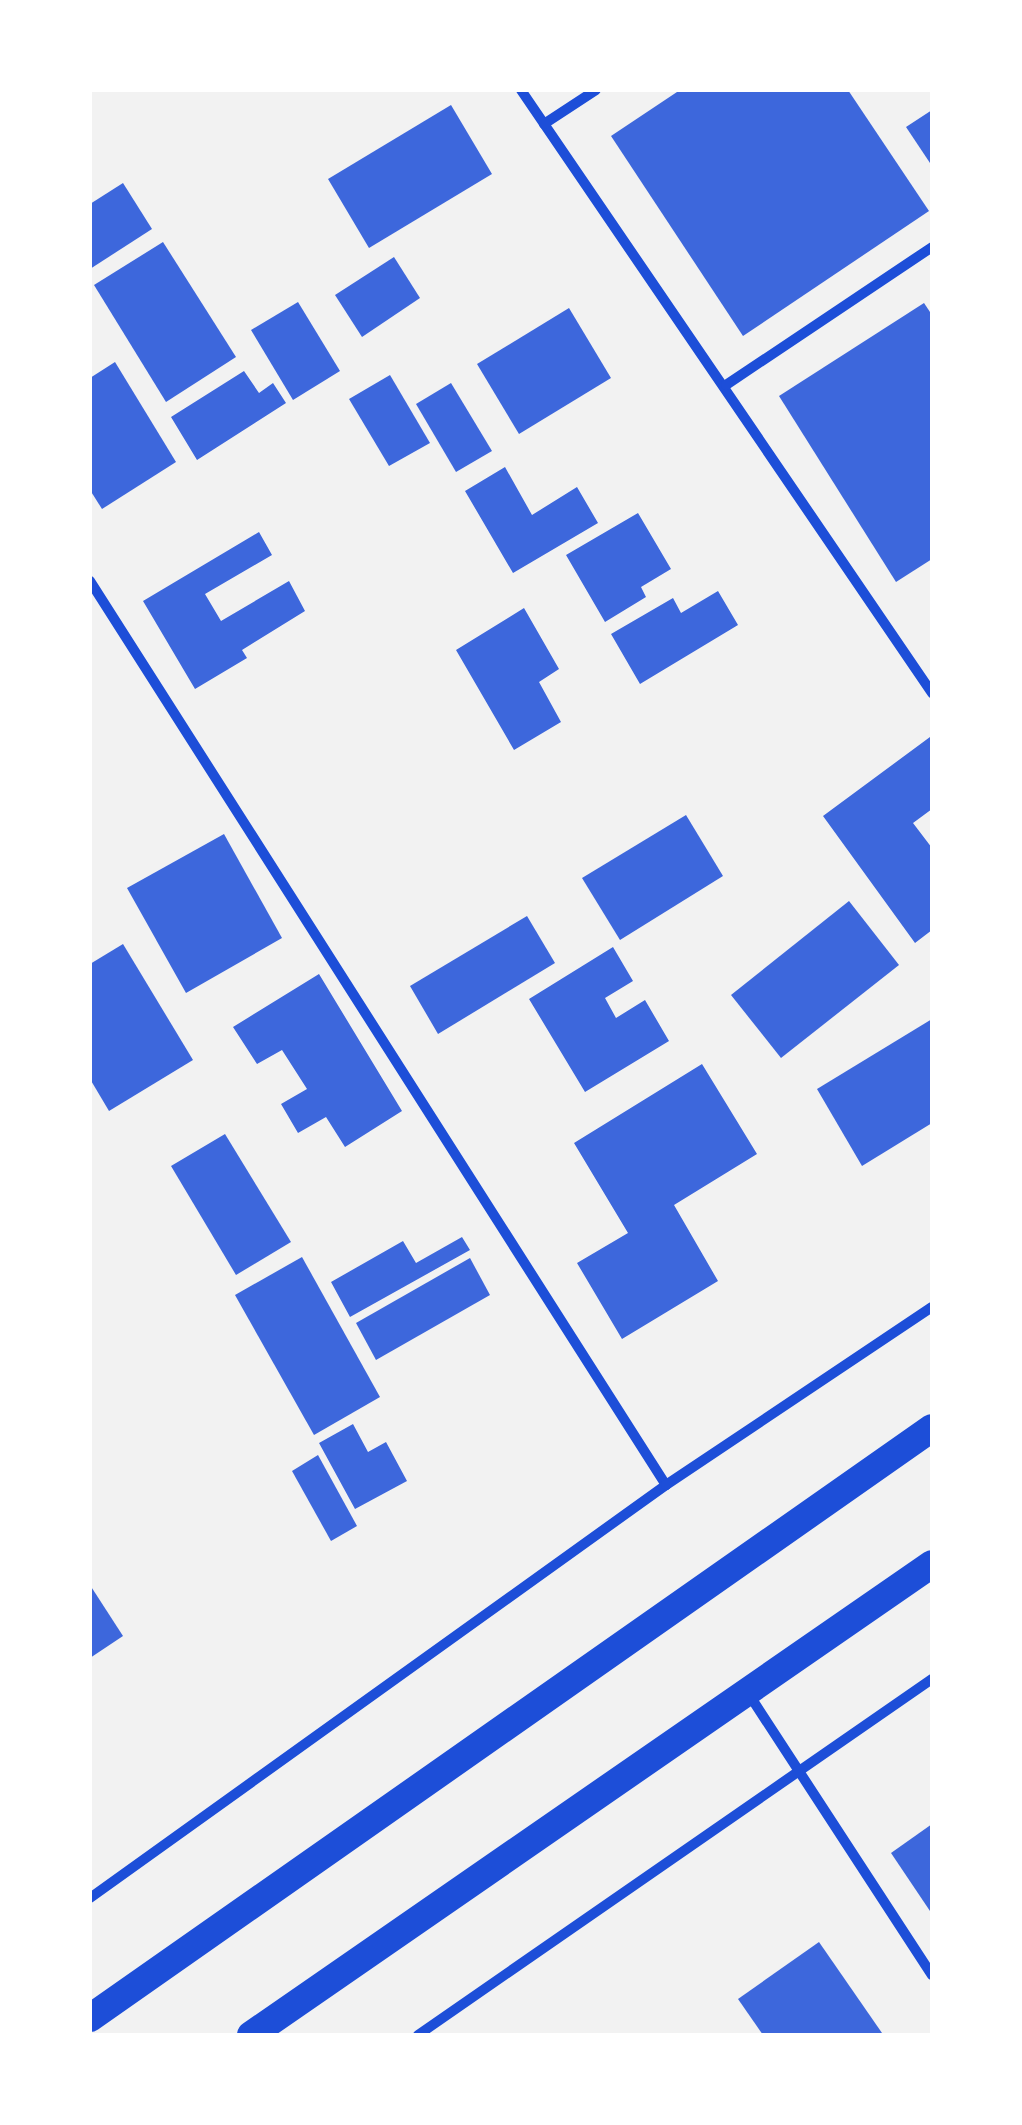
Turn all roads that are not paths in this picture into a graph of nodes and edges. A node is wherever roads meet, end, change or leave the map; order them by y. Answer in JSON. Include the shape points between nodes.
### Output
{"nodes":[{"id":1,"x":520,"y":90,"type":"edge"},
{"id":2,"x":596,"y":90,"type":"edge"},
{"id":3,"x":544,"y":124,"type":"junction"},
{"id":4,"x":932,"y":247,"type":"edge"},
{"id":5,"x":726,"y":384,"type":"junction"},
{"id":6,"x":90,"y":582,"type":"edge"},
{"id":7,"x":932,"y":693,"type":"edge"},
{"id":8,"x":932,"y":1307,"type":"edge"},
{"id":9,"x":932,"y":1428,"type":"edge"},
{"id":10,"x":666,"y":1485,"type":"junction"},
{"id":11,"x":932,"y":1564,"type":"edge"},
{"id":12,"x":932,"y":1679,"type":"edge"},
{"id":13,"x":748,"y":1692,"type":"junction"},
{"id":14,"x":796,"y":1772,"type":"junction"},
{"id":15,"x":90,"y":1898,"type":"edge"},
{"id":16,"x":932,"y":1975,"type":"edge"},
{"id":17,"x":90,"y":2018,"type":"edge"},
{"id":18,"x":251,"y":2035,"type":"edge"},
{"id":19,"x":418,"y":2035,"type":"edge"}],
"edges":[{"from":1,"to":3,"type":"street"},
{"from":2,"to":3,"type":"street"},
{"from":3,"to":5,"type":"street"},
{"from":4,"to":5,"type":"street"},
{"from":5,"to":7,"type":"street"},
{"from":6,"to":10,"type":"street"},
{"from":8,"to":10,"type":"street"},
{"from":9,"to":17,"type":"highway"},
{"from":10,"to":15,"type":"street"},
{"from":11,"to":13,"type":"highway"},
{"from":12,"to":14,"type":"street"},
{"from":13,"to":14,"type":"street"},
{"from":13,"to":18,"type":"highway"},
{"from":14,"to":16,"type":"street"},
{"from":14,"to":19,"type":"street"}]}
